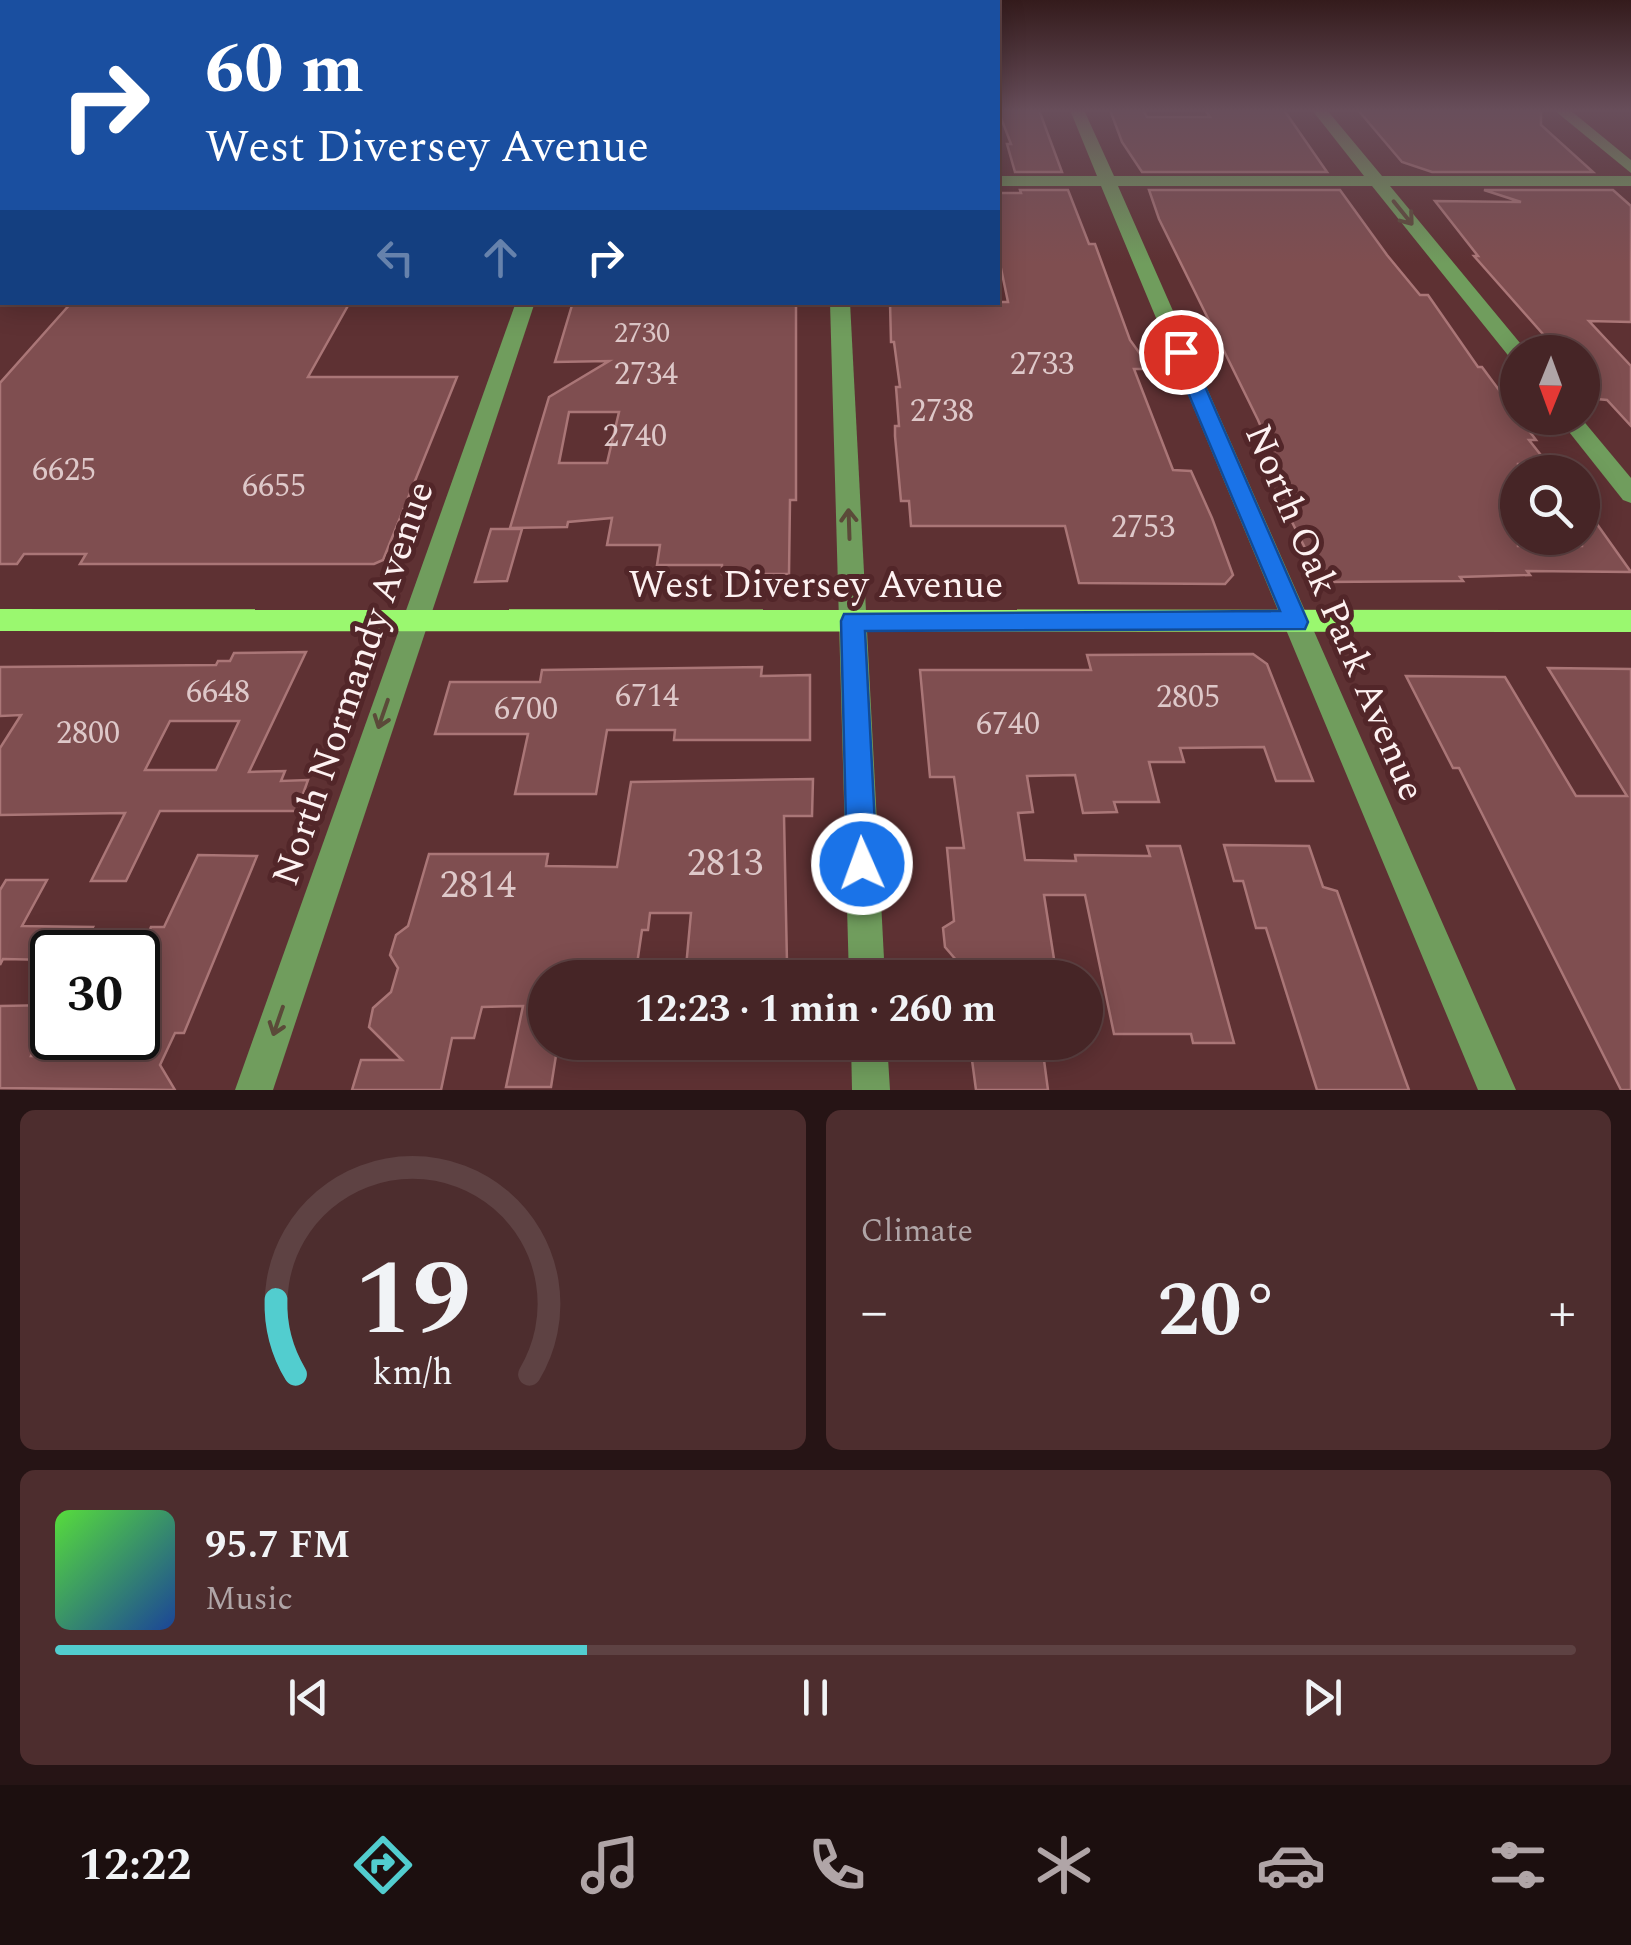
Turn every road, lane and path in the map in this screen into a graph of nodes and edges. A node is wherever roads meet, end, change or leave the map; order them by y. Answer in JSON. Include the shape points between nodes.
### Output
{"nodes":[{"id":1,"x":1099,"y":161,"type":"edge"},
{"id":2,"x":1361,"y":161,"type":"edge"},
{"id":3,"x":1000,"y":180,"type":"edge"},
{"id":4,"x":1108,"y":181,"type":"junction"},
{"id":5,"x":1377,"y":181,"type":"junction"},
{"id":6,"x":1631,"y":182,"type":"edge"},
{"id":7,"x":525,"y":305,"type":"edge"},
{"id":8,"x":840,"y":305,"type":"edge"},
{"id":9,"x":1503,"y":335,"type":"edge"},
{"id":10,"x":1583,"y":435,"type":"edge"},
{"id":11,"x":1631,"y":494,"type":"edge"},
{"id":12,"x":0,"y":620,"type":"edge"},
{"id":13,"x":853,"y":621,"type":"junction"},
{"id":14,"x":1631,"y":621,"type":"edge"},
{"id":15,"x":415,"y":622,"type":"junction"},
{"id":16,"x":1296,"y":622,"type":"junction"},
{"id":17,"x":866,"y":960,"type":"edge"},
{"id":18,"x":870,"y":1060,"type":"edge"},
{"id":19,"x":254,"y":1090,"type":"edge"},
{"id":20,"x":871,"y":1090,"type":"edge"},
{"id":21,"x":1497,"y":1090,"type":"edge"}],
"edges":[{"from":1,"to":4,"type":"street","name":"North Oak Park Avenue"},
{"from":2,"to":5,"type":"street"},
{"from":3,"to":4,"type":"street"},
{"from":4,"to":5,"type":"street"},
{"from":4,"to":16,"type":"street","name":"North Oak Park Avenue"},
{"from":5,"to":6,"type":"street"},
{"from":5,"to":9,"type":"street","one_way":true},
{"from":7,"to":15,"type":"street","name":"North Normandy Avenue"},
{"from":13,"to":8,"type":"street","one_way":true},
{"from":10,"to":11,"type":"street"},
{"from":12,"to":15,"type":"main road","name":"West Diversey Avenue"},
{"from":13,"to":15,"type":"main road","name":"West Diversey Avenue"},
{"from":13,"to":16,"type":"main road","name":"West Diversey Avenue"},
{"from":13,"to":17,"type":"street"},
{"from":14,"to":16,"type":"main road","name":"West Diversey Avenue"},
{"from":15,"to":19,"type":"street","name":"North Normandy Avenue","one_way":true},
{"from":16,"to":21,"type":"street","name":"North Oak Park Avenue"},
{"from":18,"to":20,"type":"street"}]}
